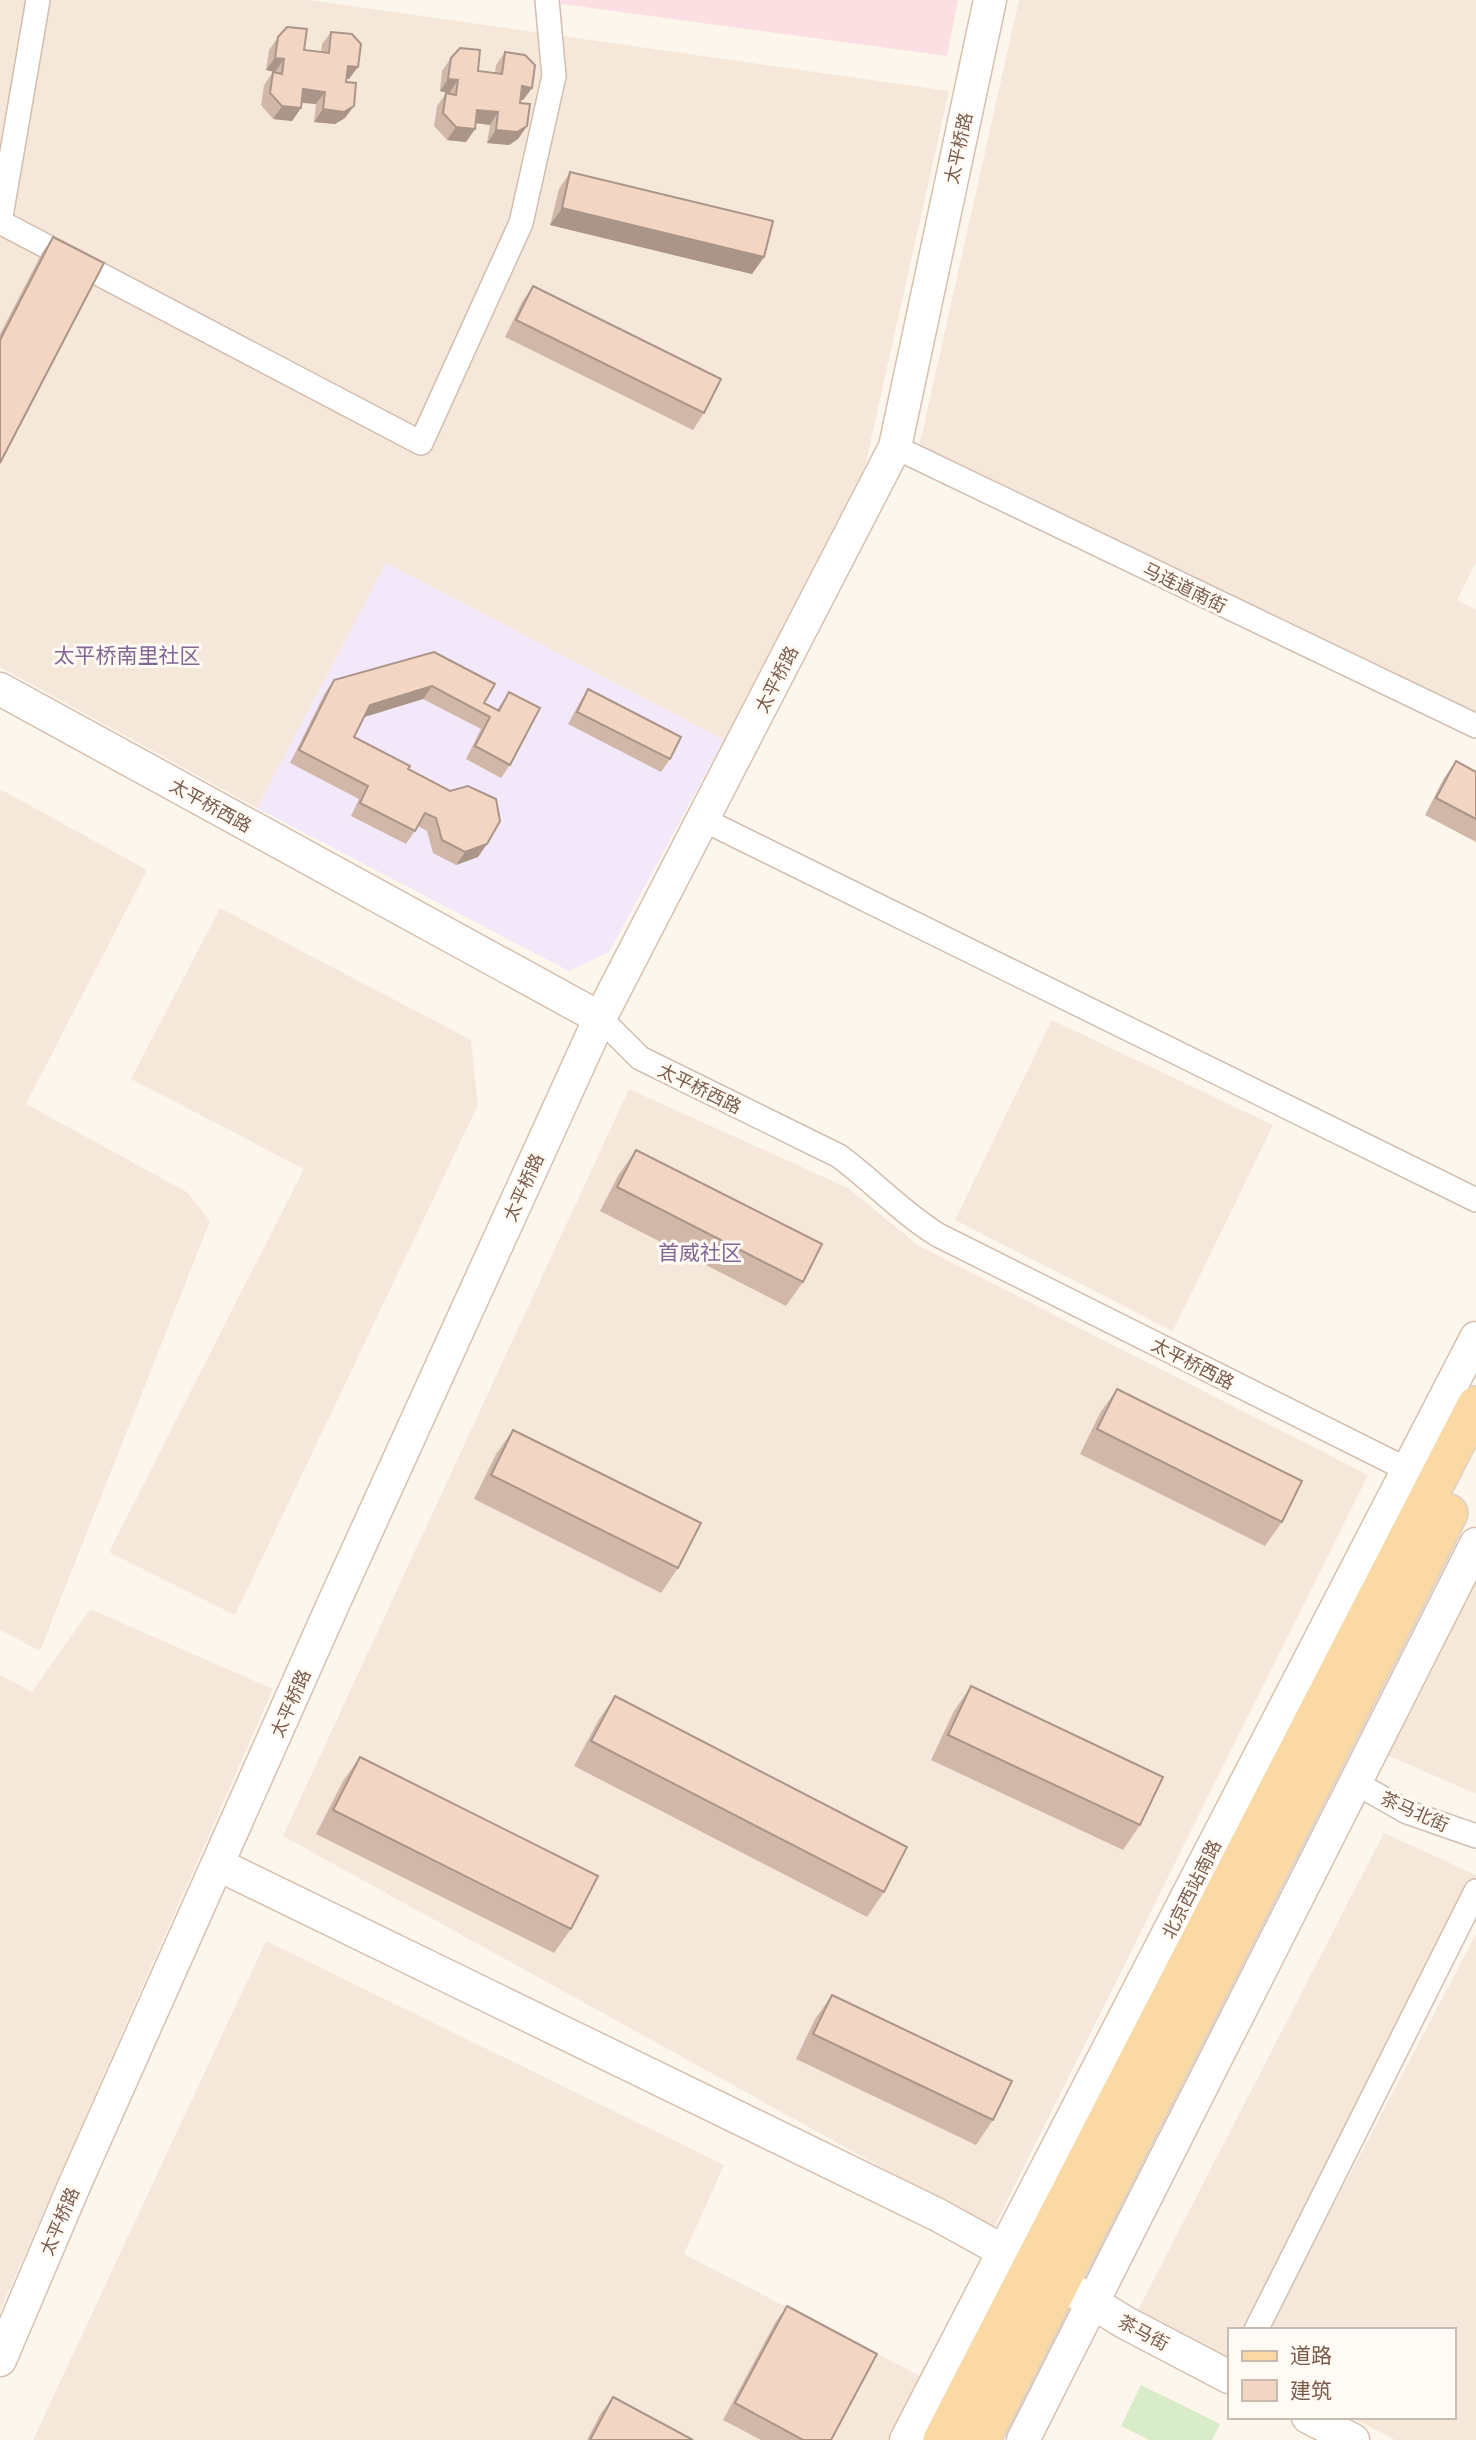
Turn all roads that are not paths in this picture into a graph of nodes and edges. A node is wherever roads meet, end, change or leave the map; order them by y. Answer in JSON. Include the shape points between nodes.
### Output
{"nodes":[{"id":1,"x":38,"y":0,"type":"edge"},
{"id":2,"x":547,"y":0,"type":"edge"},
{"id":3,"x":990,"y":0,"type":"edge"},
{"id":4,"x":895,"y":447,"type":"junction"},
{"id":5,"x":0,"y":689,"type":"edge"},
{"id":6,"x":1476,"y":726,"type":"edge"},
{"id":7,"x":704,"y":820,"type":"junction"},
{"id":8,"x":600,"y":1018,"type":"junction"},
{"id":9,"x":1476,"y":1200,"type":"edge"},
{"id":10,"x":1476,"y":1338,"type":"edge"},
{"id":11,"x":1476,"y":1405,"type":"edge"},
{"id":12,"x":1476,"y":1459,"type":"edge"},
{"id":13,"x":1408,"y":1470,"type":"junction"},
{"id":14,"x":1476,"y":1544,"type":"edge"},
{"id":15,"x":1356,"y":1783,"type":"junction"},
{"id":16,"x":1476,"y":1836,"type":"edge"},
{"id":17,"x":219,"y":1865,"type":"junction"},
{"id":18,"x":1476,"y":1891,"type":"edge"},
{"id":19,"x":1032,"y":2267,"type":"junction"},
{"id":20,"x":1092,"y":2301,"type":"junction"},
{"id":21,"x":1257,"y":2328,"type":"edge"},
{"id":22,"x":0,"y":2360,"type":"edge"},
{"id":23,"x":1228,"y":2376,"type":"edge"},
{"id":24,"x":1312,"y":2419,"type":"edge"},
{"id":25,"x":906,"y":2440,"type":"edge"},
{"id":26,"x":942,"y":2440,"type":"edge"},
{"id":27,"x":981,"y":2440,"type":"edge"},
{"id":28,"x":1023,"y":2440,"type":"edge"},
{"id":29,"x":1353,"y":2440,"type":"edge"}],
"edges":[{"from":1,"to":2,"type":"street","via":[[0,222],[421,443],[522,223],[554,76]]},
{"from":3,"to":4,"type":"street","name":"太平桥路"},
{"from":4,"to":6,"type":"street","name":"马连道南街"},
{"from":4,"to":7,"type":"street","name":"太平桥路"},
{"from":5,"to":8,"type":"street","name":"太平桥西路"},
{"from":7,"to":8,"type":"street","name":"太平桥路"},
{"from":7,"to":9,"type":"street"},
{"from":8,"to":13,"type":"street","name":"太平桥西路","via":[[640,1058],[839,1156],[938,1235]]},
{"from":8,"to":17,"type":"street","name":"太平桥路"},
{"from":10,"to":13,"type":"street","name":"北京西站南路"},
{"from":11,"to":19,"type":"main road","name":"北京西站南路"},
{"from":12,"to":19,"type":"main road","name":"北京西站南路"},
{"from":13,"to":19,"type":"street","name":"北京西站南路"},
{"from":14,"to":15,"type":"street"},
{"from":15,"to":16,"type":"street","name":"茶马北街","via":[[1408,1812]]},
{"from":15,"to":20,"type":"street"},
{"from":17,"to":19,"type":"street","name":"茶马街","via":[[926,2209]]},
{"from":17,"to":22,"type":"street","name":"太平桥路"},
{"from":18,"to":21,"type":"street"},
{"from":19,"to":20,"type":"street","name":"茶马街"},
{"from":19,"to":25,"type":"street","name":"北京西站南路"},
{"from":19,"to":26,"type":"main road","name":"北京西站南路"},
{"from":19,"to":27,"type":"main road","name":"北京西站南路"},
{"from":20,"to":23,"type":"street","name":"茶马街"},
{"from":20,"to":28,"type":"street"},
{"from":24,"to":29,"type":"street"}]}
